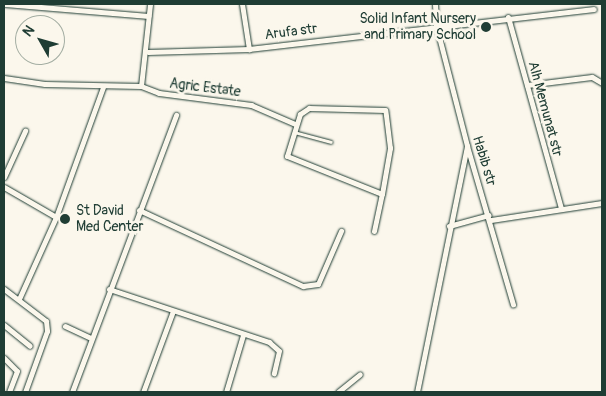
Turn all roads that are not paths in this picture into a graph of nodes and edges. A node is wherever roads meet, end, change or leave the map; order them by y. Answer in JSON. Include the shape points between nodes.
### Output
{"nodes":[{"id":1,"x":5,"y":4,"type":"edge"},
{"id":2,"x":150,"y":4,"type":"edge"},
{"id":3,"x":242,"y":4,"type":"edge"},
{"id":4,"x":435,"y":4,"type":"edge"},
{"id":5,"x":26,"y":5,"type":"edge"},
{"id":6,"x":594,"y":9,"type":"dead end"},
{"id":7,"x":150,"y":16,"type":"junction"},
{"id":8,"x":508,"y":16,"type":"junction"},
{"id":9,"x":436,"y":25,"type":"junction"},
{"id":10,"x":248,"y":49,"type":"junction"},
{"id":11,"x":148,"y":52,"type":"junction"},
{"id":12,"x":4,"y":78,"type":"edge"},
{"id":13,"x":602,"y":82,"type":"edge"},
{"id":14,"x":527,"y":85,"type":"junction"},
{"id":15,"x":141,"y":86,"type":"junction"},
{"id":16,"x":103,"y":87,"type":"junction"},
{"id":17,"x":176,"y":115,"type":"dead end"},
{"id":18,"x":295,"y":124,"type":"junction"},
{"id":19,"x":25,"y":131,"type":"dead end"},
{"id":20,"x":292,"y":131,"type":"junction"},
{"id":21,"x":331,"y":142,"type":"dead end"},
{"id":22,"x":467,"y":146,"type":"junction"},
{"id":23,"x":4,"y":176,"type":"edge"},
{"id":24,"x":4,"y":187,"type":"edge"},
{"id":25,"x":382,"y":194,"type":"junction"},
{"id":26,"x":602,"y":203,"type":"edge"},
{"id":27,"x":561,"y":208,"type":"junction"},
{"id":28,"x":139,"y":210,"type":"junction"},
{"id":29,"x":56,"y":217,"type":"junction"},
{"id":30,"x":490,"y":217,"type":"junction"},
{"id":31,"x":449,"y":226,"type":"junction"},
{"id":32,"x":341,"y":231,"type":"dead end"},
{"id":33,"x":374,"y":231,"type":"dead end"},
{"id":34,"x":4,"y":289,"type":"edge"},
{"id":35,"x":109,"y":289,"type":"junction"},
{"id":36,"x":19,"y":299,"type":"junction"},
{"id":37,"x":513,"y":304,"type":"dead end"},
{"id":38,"x":173,"y":311,"type":"junction"},
{"id":39,"x":4,"y":324,"type":"edge"},
{"id":40,"x":65,"y":326,"type":"dead end"},
{"id":41,"x":243,"y":335,"type":"junction"},
{"id":42,"x":91,"y":338,"type":"junction"},
{"id":43,"x":30,"y":346,"type":"dead end"},
{"id":44,"x":4,"y":358,"type":"edge"},
{"id":45,"x":274,"y":373,"type":"dead end"},
{"id":46,"x":360,"y":374,"type":"dead end"},
{"id":47,"x":9,"y":392,"type":"edge"},
{"id":48,"x":25,"y":392,"type":"edge"},
{"id":49,"x":72,"y":392,"type":"edge"},
{"id":50,"x":143,"y":392,"type":"edge"},
{"id":51,"x":226,"y":392,"type":"edge"},
{"id":52,"x":338,"y":392,"type":"edge"},
{"id":53,"x":417,"y":392,"type":"edge"}],
"edges":[{"from":1,"to":5,"type":"street"},
{"from":2,"to":7,"type":"street"},
{"from":3,"to":10,"type":"street"},
{"from":4,"to":9,"type":"street","name":"Habib str"},
{"from":5,"to":7,"type":"street"},
{"from":6,"to":8,"type":"street"},
{"from":7,"to":11,"type":"street"},
{"from":8,"to":9,"type":"street"},
{"from":8,"to":14,"type":"street","name":"Alh Memunat str"},
{"from":9,"to":10,"type":"street","name":"Arufa str"},
{"from":9,"to":22,"type":"street","name":"Habib str"},
{"from":10,"to":11,"type":"street","name":"Arufa str"},
{"from":11,"to":15,"type":"street"},
{"from":12,"to":16,"type":"street","name":"Agric Estate"},
{"from":13,"to":14,"type":"street","via":[[592,76]]},
{"from":14,"to":27,"type":"street","name":"Alh Memunat str"},
{"from":15,"to":16,"type":"street","name":"Agric Estate"},
{"from":15,"to":18,"type":"street","name":"Agric Estate","via":[[158,93],[251,105]]},
{"from":16,"to":29,"type":"street"},
{"from":17,"to":28,"type":"street"},
{"from":18,"to":20,"type":"street"},
{"from":18,"to":25,"type":"street","via":[[309,108],[385,110],[390,148]]},
{"from":19,"to":23,"type":"street"},
{"from":20,"to":21,"type":"lane"},
{"from":20,"to":25,"type":"street","via":[[286,156],[294,162]]},
{"from":22,"to":30,"type":"street","name":"Habib str"},
{"from":22,"to":31,"type":"street"},
{"from":24,"to":29,"type":"street"},
{"from":25,"to":33,"type":"street"},
{"from":26,"to":27,"type":"street"},
{"from":27,"to":30,"type":"street"},
{"from":28,"to":32,"type":"street","via":[[303,286],[318,284]]},
{"from":28,"to":35,"type":"street"},
{"from":29,"to":36,"type":"street"},
{"from":30,"to":31,"type":"street"},
{"from":30,"to":37,"type":"street","name":"Habib str"},
{"from":31,"to":53,"type":"street"},
{"from":34,"to":36,"type":"street"},
{"from":35,"to":38,"type":"street"},
{"from":35,"to":42,"type":"street"},
{"from":36,"to":48,"type":"street","via":[[46,321],[47,330]]},
{"from":38,"to":41,"type":"street"},
{"from":38,"to":50,"type":"street"},
{"from":39,"to":43,"type":"street"},
{"from":40,"to":42,"type":"street"},
{"from":41,"to":45,"type":"street","via":[[275,345],[279,351]]},
{"from":41,"to":51,"type":"street"},
{"from":42,"to":49,"type":"street"},
{"from":44,"to":47,"type":"street","via":[[17,371]]},
{"from":46,"to":52,"type":"street"}]}
